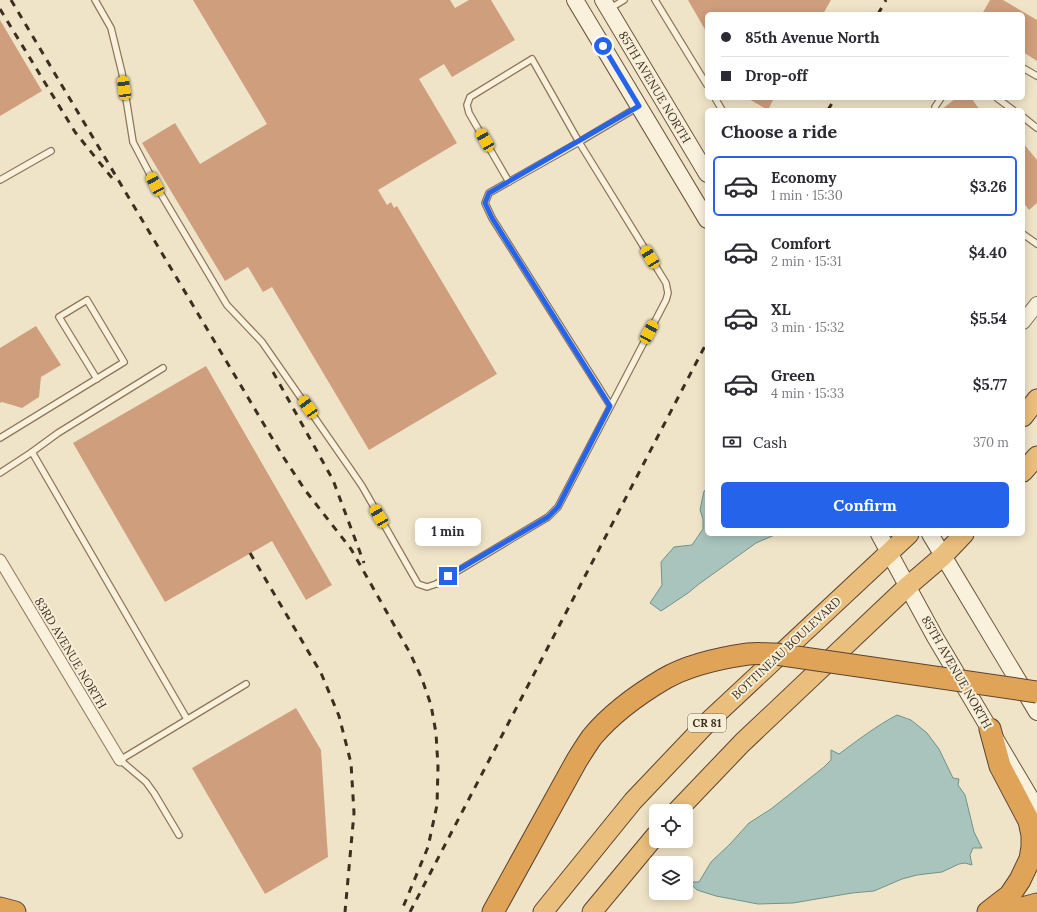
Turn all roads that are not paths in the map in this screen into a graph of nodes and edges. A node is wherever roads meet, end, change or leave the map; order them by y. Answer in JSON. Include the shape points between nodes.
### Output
{"nodes":[{"id":1,"x":95,"y":0,"type":"edge"},
{"id":2,"x":575,"y":0,"type":"edge"},
{"id":3,"x":624,"y":0,"type":"edge"},
{"id":4,"x":655,"y":0,"type":"edge"},
{"id":5,"x":606,"y":5,"type":"edge"},
{"id":6,"x":588,"y":21,"type":"junction"},
{"id":7,"x":1025,"y":69,"type":"edge"},
{"id":8,"x":1037,"y":76,"type":"edge"},
{"id":9,"x":705,"y":82,"type":"edge"},
{"id":10,"x":659,"y":94,"type":"junction"},
{"id":11,"x":999,"y":100,"type":"edge"},
{"id":12,"x":639,"y":106,"type":"junction"},
{"id":13,"x":1010,"y":108,"type":"edge"},
{"id":14,"x":1025,"y":119,"type":"edge"},
{"id":15,"x":1037,"y":128,"type":"edge"},
{"id":16,"x":579,"y":142,"type":"junction"},
{"id":17,"x":51,"y":151,"type":"dead end"},
{"id":18,"x":705,"y":171,"type":"edge"},
{"id":19,"x":0,"y":180,"type":"edge"},
{"id":20,"x":509,"y":182,"type":"junction"},
{"id":21,"x":705,"y":217,"type":"edge"},
{"id":22,"x":1025,"y":235,"type":"edge"},
{"id":23,"x":1037,"y":244,"type":"edge"},
{"id":24,"x":1037,"y":304,"type":"edge"},
{"id":25,"x":1025,"y":319,"type":"edge"},
{"id":26,"x":163,"y":368,"type":"dead end"},
{"id":27,"x":96,"y":379,"type":"junction"},
{"id":28,"x":1037,"y":399,"type":"edge"},
{"id":29,"x":610,"y":406,"type":"junction"},
{"id":30,"x":1025,"y":414,"type":"edge"},
{"id":31,"x":0,"y":438,"type":"edge"},
{"id":32,"x":32,"y":452,"type":"junction"},
{"id":33,"x":1037,"y":456,"type":"edge"},
{"id":34,"x":1025,"y":470,"type":"edge"},
{"id":35,"x":0,"y":473,"type":"edge"},
{"id":36,"x":880,"y":536,"type":"edge"},
{"id":37,"x":907,"y":536,"type":"edge"},
{"id":38,"x":931,"y":536,"type":"edge"},
{"id":39,"x":962,"y":536,"type":"edge"},
{"id":40,"x":888,"y":552,"type":"junction"},
{"id":41,"x":943,"y":556,"type":"junction"},
{"id":42,"x":0,"y":560,"type":"edge"},
{"id":43,"x":908,"y":586,"type":"junction"},
{"id":44,"x":246,"y":684,"type":"dead end"},
{"id":45,"x":1037,"y":692,"type":"edge"},
{"id":46,"x":1037,"y":712,"type":"edge"},
{"id":47,"x":187,"y":719,"type":"junction"},
{"id":48,"x":990,"y":729,"type":"junction"},
{"id":49,"x":120,"y":760,"type":"junction"},
{"id":50,"x":684,"y":804,"type":"edge"},
{"id":51,"x":1037,"y":809,"type":"edge"},
{"id":52,"x":179,"y":835,"type":"dead end"},
{"id":53,"x":649,"y":843,"type":"edge"},
{"id":54,"x":1037,"y":904,"type":"edge"},
{"id":55,"x":0,"y":908,"type":"edge"},
{"id":56,"x":15,"y":912,"type":"edge"},
{"id":57,"x":493,"y":912,"type":"edge"},
{"id":58,"x":543,"y":912,"type":"edge"},
{"id":59,"x":592,"y":912,"type":"edge"},
{"id":60,"x":988,"y":912,"type":"edge"},
{"id":61,"x":1007,"y":912,"type":"edge"}],
"edges":[{"from":1,"to":29,"type":"lane","via":[[111,28],[122,73],[133,142],[155,184],[227,305],[262,342],[362,486],[418,584],[427,587],[436,584],[548,517],[558,507]]},
{"from":2,"to":6,"type":"main road","name":"85TH AVENUE NORTH"},
{"from":3,"to":5,"type":"lane"},
{"from":4,"to":9,"type":"lane"},
{"from":5,"to":6,"type":"main road"},
{"from":5,"to":10,"type":"main road","name":"85TH AVENUE NORTH"},
{"from":6,"to":12,"type":"main road","name":"85TH AVENUE NORTH"},
{"from":7,"to":8,"type":"lane"},
{"from":10,"to":12,"type":"main road"},
{"from":10,"to":18,"type":"main road","name":"85TH AVENUE NORTH"},
{"from":11,"to":13,"type":"lane"},
{"from":12,"to":16,"type":"lane"},
{"from":12,"to":21,"type":"main road","name":"85TH AVENUE NORTH"},
{"from":14,"to":15,"type":"lane"},
{"from":16,"to":20,"type":"lane"},
{"from":16,"to":20,"type":"lane","via":[[532,59],[470,97],[467,105],[469,113]]},
{"from":16,"to":29,"type":"lane","via":[[666,283],[668,293]]},
{"from":17,"to":19,"type":"lane"},
{"from":20,"to":29,"type":"lane","via":[[489,193],[485,203]]},
{"from":22,"to":23,"type":"lane"},
{"from":24,"to":25,"type":"street"},
{"from":26,"to":32,"type":"lane"},
{"from":27,"to":27,"type":"lane","via":[[124,362],[87,300],[59,317]]},
{"from":27,"to":31,"type":"lane"},
{"from":28,"to":30,"type":"highway"},
{"from":32,"to":35,"type":"lane"},
{"from":32,"to":47,"type":"lane"},
{"from":33,"to":34,"type":"highway"},
{"from":36,"to":40,"type":"main road","name":"85TH AVENUE NORTH"},
{"from":37,"to":40,"type":"highway","name":"BOTTINEAU BOULEVARD","number":"CR 81"},
{"from":38,"to":41,"type":"main road"},
{"from":39,"to":41,"type":"highway"},
{"from":40,"to":43,"type":"main road","name":"85TH AVENUE NORTH"},
{"from":40,"to":58,"type":"highway","name":"BOTTINEAU BOULEVARD","number":"CR 81","via":[[710,720],[633,802]]},
{"from":41,"to":43,"type":"highway"},
{"from":41,"to":46,"type":"main road"},
{"from":42,"to":49,"type":"street","name":"83RD AVENUE NORTH"},
{"from":43,"to":48,"type":"main road","name":"85TH AVENUE NORTH"},
{"from":43,"to":50,"type":"highway","via":[[742,743]]},
{"from":44,"to":47,"type":"lane"},
{"from":45,"to":57,"type":"highway","bridge":true,"via":[[776,654],[748,654],[673,674],[642,692],[614,714],[592,737]]},
{"from":47,"to":49,"type":"lane"},
{"from":48,"to":51,"type":"main road","name":"85TH AVENUE NORTH"},
{"from":48,"to":60,"type":"highway","via":[[1000,766],[1029,821],[1032,847],[1030,859],[1010,895]]},
{"from":49,"to":52,"type":"lane","via":[[154,792]]},
{"from":53,"to":59,"type":"highway"},
{"from":54,"to":61,"type":"highway"},
{"from":55,"to":56,"type":"highway"}]}
